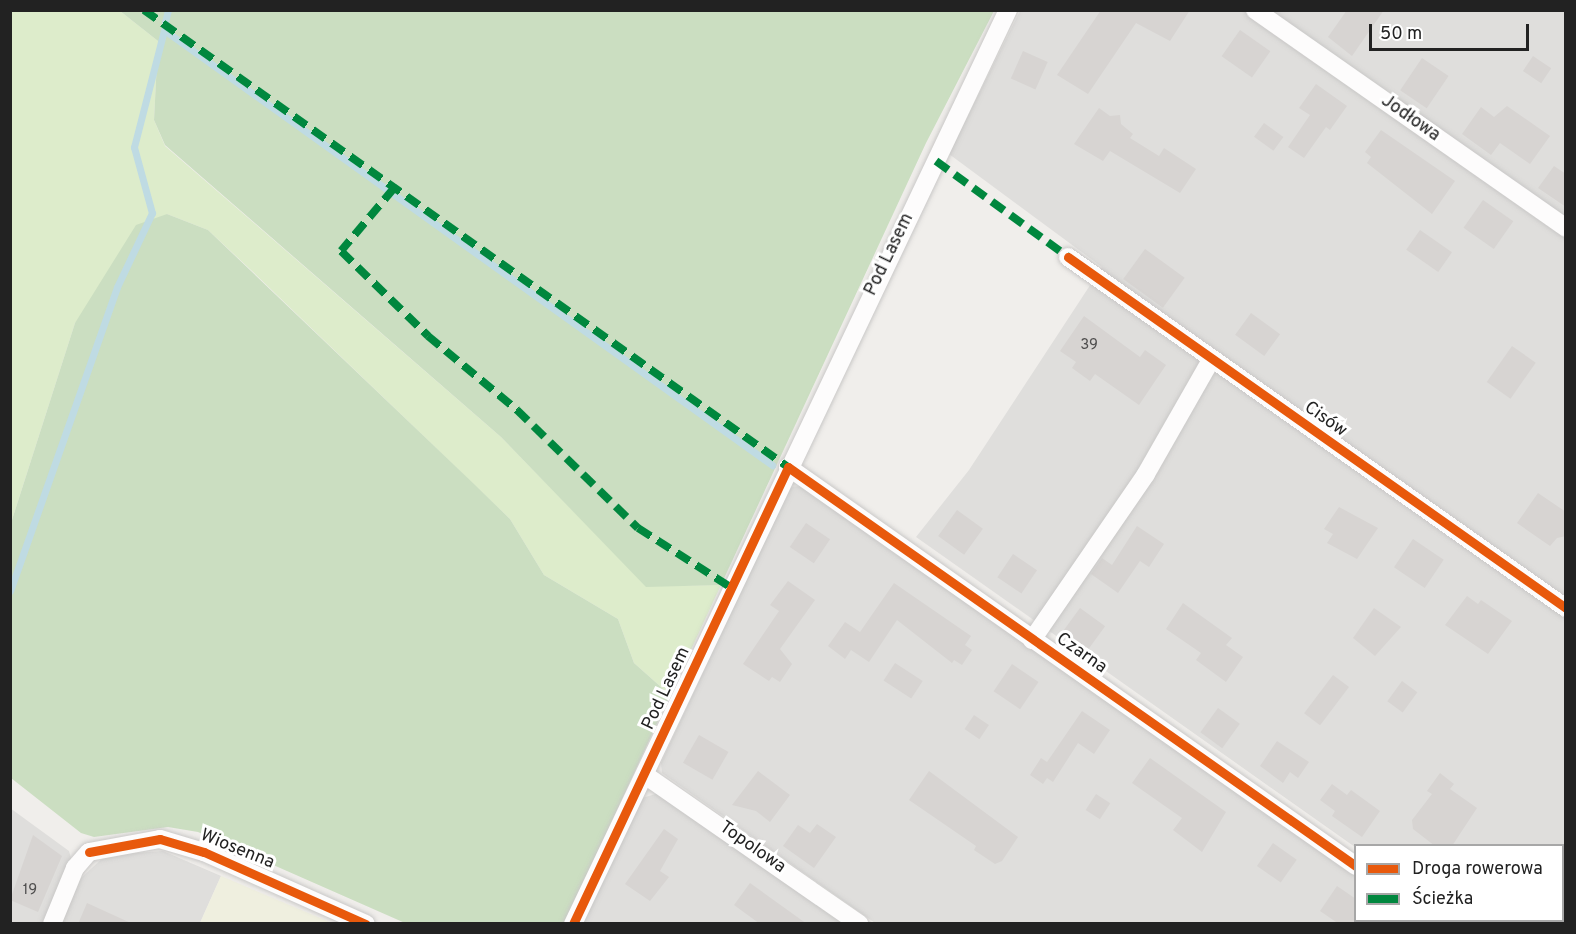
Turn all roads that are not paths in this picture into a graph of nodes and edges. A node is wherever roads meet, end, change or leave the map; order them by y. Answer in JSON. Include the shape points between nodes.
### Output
{"nodes":[{"id":1,"x":1008,"y":10,"type":"edge"},
{"id":2,"x":1255,"y":10,"type":"edge"},
{"id":3,"x":1566,"y":228,"type":"edge"},
{"id":4,"x":1068,"y":257,"type":"dead end"},
{"id":5,"x":1211,"y":360,"type":"junction"},
{"id":6,"x":788,"y":467,"type":"junction"},
{"id":7,"x":1566,"y":608,"type":"edge"},
{"id":8,"x":1032,"y":640,"type":"junction"},
{"id":9,"x":645,"y":775,"type":"junction"},
{"id":10,"x":1354,"y":865,"type":"edge"},
{"id":11,"x":52,"y":924,"type":"edge"},
{"id":12,"x":366,"y":924,"type":"edge"},
{"id":13,"x":573,"y":924,"type":"edge"},
{"id":14,"x":859,"y":924,"type":"edge"}],
"edges":[{"from":1,"to":6,"type":"street","name":"Pod Lasem"},
{"from":2,"to":3,"type":"street","name":"Jodłowa"},
{"from":4,"to":5,"type":"street","name":"Cisów"},
{"from":5,"to":7,"type":"street","name":"Cisów"},
{"from":5,"to":8,"type":"street","via":[[1146,474]]},
{"from":6,"to":8,"type":"street","name":"Czarna"},
{"from":6,"to":9,"type":"street","name":"Pod Lasem"},
{"from":8,"to":10,"type":"street","name":"Czarna"},
{"from":9,"to":13,"type":"street","name":"Pod Lasem"},
{"from":9,"to":14,"type":"street","name":"Topolowa"},
{"from":11,"to":12,"type":"street","name":"Wiosenna","via":[[75,868],[89,852],[160,839],[204,852]]}]}
